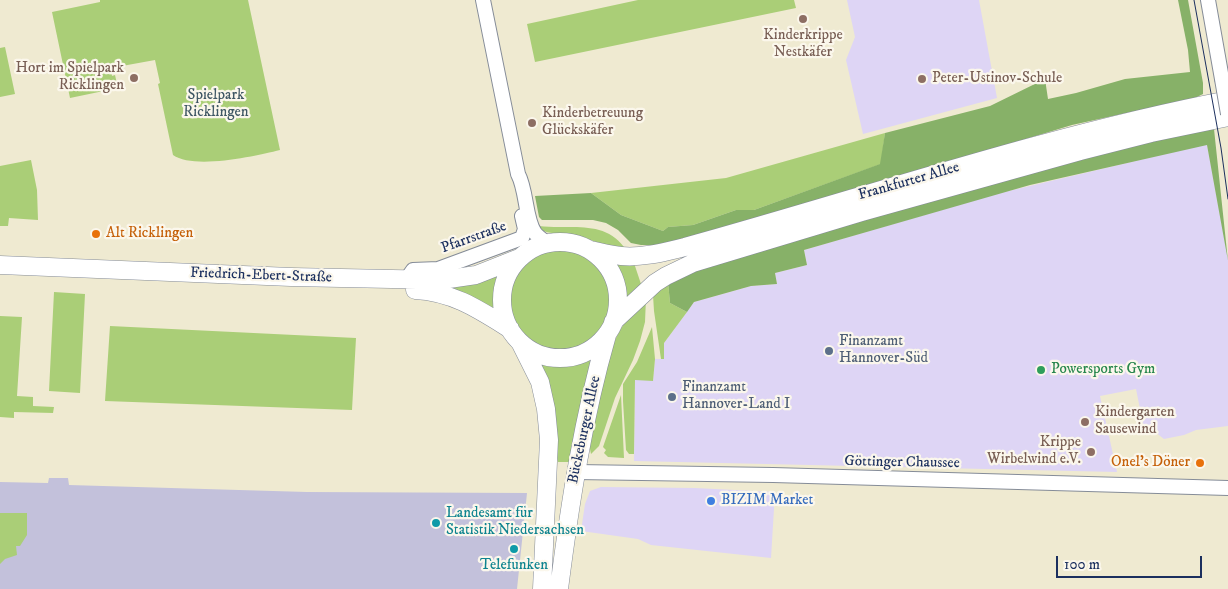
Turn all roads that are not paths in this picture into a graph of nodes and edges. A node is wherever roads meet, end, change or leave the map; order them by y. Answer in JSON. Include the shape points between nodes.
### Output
{"nodes":[{"id":1,"x":483,"y":0,"type":"edge"},
{"id":2,"x":1208,"y":0,"type":"edge"},
{"id":3,"x":1228,"y":100,"type":"edge"},
{"id":4,"x":1228,"y":116,"type":"edge"},
{"id":5,"x":518,"y":174,"type":"junction"},
{"id":6,"x":547,"y":243,"type":"junction"},
{"id":7,"x":590,"y":250,"type":"junction"},
{"id":8,"x":519,"y":258,"type":"junction"},
{"id":9,"x":0,"y":265,"type":"edge"},
{"id":10,"x":0,"y":276,"type":"edge"},
{"id":11,"x":406,"y":280,"type":"junction"},
{"id":12,"x":611,"y":327,"type":"junction"},
{"id":13,"x":510,"y":329,"type":"junction"},
{"id":14,"x":521,"y":343,"type":"junction"},
{"id":15,"x":576,"y":472,"type":"junction"},
{"id":16,"x":1228,"y":488,"type":"edge"},
{"id":17,"x":542,"y":589,"type":"edge"},
{"id":18,"x":559,"y":589,"type":"edge"}],
"edges":[{"from":1,"to":5,"type":"street","name":"Pfarrstraße"},
{"from":2,"to":4,"type":"street","bridge":true},
{"from":3,"to":7,"type":"main road","name":"Frankfurter Allee","via":[[1075,134],[660,253],[621,256]]},
{"from":4,"to":12,"type":"main road","name":"Frankfurter Allee","via":[[1087,149],[711,257],[660,279],[644,291]]},
{"from":5,"to":6,"type":"street","name":"Pfarrstraße","via":[[523,183],[531,226]]},
{"from":5,"to":11,"type":"street","name":"Pfarrstraße","via":[[516,186],[525,229],[522,238],[438,269],[413,270]]},
{"from":6,"to":7,"type":"main road","via":[[569,242]]},
{"from":6,"to":8,"type":"main road"},
{"from":7,"to":12,"type":"main road","via":[[613,276],[618,299]]},
{"from":8,"to":11,"type":"main road","name":"Friedrich-Ebert-Straße","via":[[488,271],[459,278]]},
{"from":8,"to":13,"type":"main road","via":[[507,276],[502,297]]},
{"from":9,"to":11,"type":"main road","name":"Friedrich-Ebert-Straße"},
{"from":10,"to":13,"type":"main road","name":"Friedrich-Ebert-Straße","via":[[431,291],[453,296]]},
{"from":12,"to":14,"type":"main road","via":[[593,348],[567,357],[540,354]]},
{"from":12,"to":15,"type":"main road","name":"Bückeburger Allee","via":[[590,400]]},
{"from":13,"to":14,"type":"main road"},
{"from":14,"to":17,"type":"main road","name":"Bückeburger Allee","via":[[540,382],[548,431]]},
{"from":15,"to":16,"type":"street","name":"Göttinger Chaussee"},
{"from":15,"to":18,"type":"main road","name":"Bückeburger Allee"}]}
